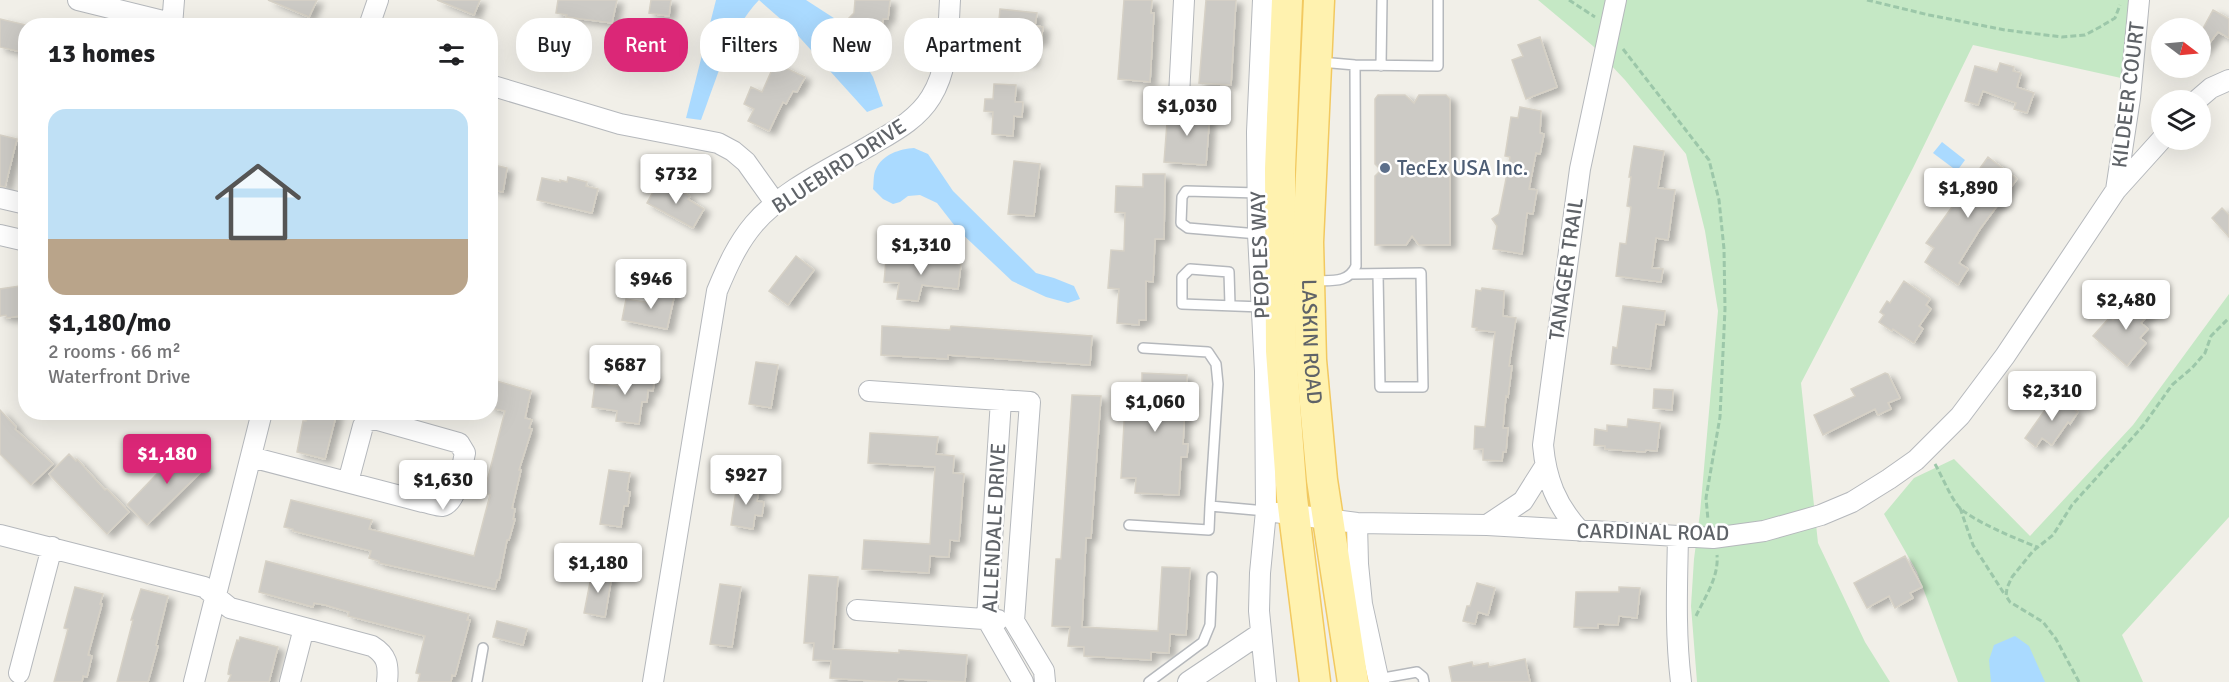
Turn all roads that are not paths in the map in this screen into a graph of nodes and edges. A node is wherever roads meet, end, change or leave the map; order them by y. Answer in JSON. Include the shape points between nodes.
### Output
{"nodes":[{"id":1,"x":78,"y":0,"type":"edge"},
{"id":2,"x":174,"y":0,"type":"edge"},
{"id":3,"x":378,"y":0,"type":"edge"},
{"id":4,"x":950,"y":0,"type":"edge"},
{"id":5,"x":1184,"y":0,"type":"edge"},
{"id":6,"x":1263,"y":0,"type":"edge"},
{"id":7,"x":1287,"y":0,"type":"edge"},
{"id":8,"x":1319,"y":0,"type":"edge"},
{"id":9,"x":1382,"y":0,"type":"edge"},
{"id":10,"x":1438,"y":0,"type":"edge"},
{"id":11,"x":1616,"y":0,"type":"edge"},
{"id":12,"x":2139,"y":0,"type":"edge"},
{"id":13,"x":124,"y":18,"type":"edge"},
{"id":14,"x":172,"y":18,"type":"edge"},
{"id":15,"x":372,"y":18,"type":"edge"},
{"id":16,"x":1284,"y":61,"type":"junction"},
{"id":17,"x":1315,"y":62,"type":"junction"},
{"id":18,"x":1355,"y":65,"type":"junction"},
{"id":19,"x":1381,"y":66,"type":"junction"},
{"id":20,"x":2229,"y":80,"type":"edge"},
{"id":21,"x":498,"y":87,"type":"edge"},
{"id":22,"x":2209,"y":90,"type":"edge"},
{"id":23,"x":1271,"y":93,"type":"junction"},
{"id":24,"x":1179,"y":96,"type":"dead end"},
{"id":25,"x":2152,"y":150,"type":"edge"},
{"id":26,"x":2115,"y":190,"type":"junction"},
{"id":27,"x":1258,"y":193,"type":"junction"},
{"id":28,"x":0,"y":198,"type":"edge"},
{"id":29,"x":18,"y":202,"type":"edge"},
{"id":30,"x":776,"y":204,"type":"junction"},
{"id":31,"x":1258,"y":234,"type":"junction"},
{"id":32,"x":0,"y":235,"type":"edge"},
{"id":33,"x":18,"y":240,"type":"edge"},
{"id":34,"x":1352,"y":274,"type":"junction"},
{"id":35,"x":1378,"y":274,"type":"junction"},
{"id":36,"x":1308,"y":281,"type":"junction"},
{"id":37,"x":1230,"y":305,"type":"junction"},
{"id":38,"x":1262,"y":307,"type":"junction"},
{"id":39,"x":1143,"y":348,"type":"dead end"},
{"id":40,"x":869,"y":391,"type":"dead end"},
{"id":41,"x":1002,"y":400,"type":"junction"},
{"id":42,"x":260,"y":420,"type":"edge"},
{"id":43,"x":371,"y":420,"type":"edge"},
{"id":44,"x":378,"y":420,"type":"edge"},
{"id":45,"x":251,"y":457,"type":"junction"},
{"id":46,"x":1545,"y":466,"type":"junction"},
{"id":47,"x":348,"y":482,"type":"junction"},
{"id":48,"x":1210,"y":506,"type":"junction"},
{"id":49,"x":1280,"y":513,"type":"junction"},
{"id":50,"x":1328,"y":520,"type":"junction"},
{"id":51,"x":1357,"y":523,"type":"junction"},
{"id":52,"x":1129,"y":525,"type":"dead end"},
{"id":53,"x":1486,"y":525,"type":"junction"},
{"id":54,"x":1580,"y":531,"type":"junction"},
{"id":55,"x":0,"y":535,"type":"edge"},
{"id":56,"x":1678,"y":537,"type":"junction"},
{"id":57,"x":52,"y":548,"type":"junction"},
{"id":58,"x":1212,"y":577,"type":"dead end"},
{"id":59,"x":216,"y":595,"type":"junction"},
{"id":60,"x":857,"y":610,"type":"dead end"},
{"id":61,"x":987,"y":619,"type":"junction"},
{"id":62,"x":1014,"y":621,"type":"junction"},
{"id":63,"x":304,"y":628,"type":"junction"},
{"id":64,"x":1261,"y":633,"type":"junction"},
{"id":65,"x":483,"y":648,"type":"dead end"},
{"id":66,"x":19,"y":673,"type":"dead end"},
{"id":67,"x":1199,"y":679,"type":"edge"},
{"id":68,"x":1370,"y":681,"type":"edge"},
{"id":69,"x":194,"y":682,"type":"edge"},
{"id":70,"x":290,"y":682,"type":"edge"},
{"id":71,"x":387,"y":682,"type":"edge"},
{"id":72,"x":477,"y":682,"type":"edge"},
{"id":73,"x":653,"y":682,"type":"edge"},
{"id":74,"x":1023,"y":682,"type":"edge"},
{"id":75,"x":1044,"y":682,"type":"edge"},
{"id":76,"x":1149,"y":682,"type":"edge"},
{"id":77,"x":1266,"y":682,"type":"edge"},
{"id":78,"x":1315,"y":682,"type":"edge"},
{"id":79,"x":1424,"y":682,"type":"edge"},
{"id":80,"x":1682,"y":682,"type":"edge"}],
"edges":[{"from":1,"to":13,"type":"street"},
{"from":2,"to":14,"type":"street"},
{"from":3,"to":15,"type":"street"},
{"from":4,"to":30,"type":"street","name":"BLUEBIRD DRIVE","via":[[948,41],[931,98],[903,126]]},
{"from":5,"to":24,"type":"street"},
{"from":6,"to":23,"type":"street","name":"PEOPLES WAY"},
{"from":7,"to":16,"type":"main road","name":"LASKIN ROAD"},
{"from":8,"to":17,"type":"main road","name":"LASKIN ROAD"},
{"from":9,"to":19,"type":"lane"},
{"from":10,"to":19,"type":"lane","via":[[1438,66]]},
{"from":11,"to":46,"type":"street","name":"TANAGER TRAIL","via":[[1580,169],[1544,445]]},
{"from":12,"to":26,"type":"street","name":"KILDEER COURT","via":[[2130,98]]},
{"from":16,"to":17,"type":"main road"},
{"from":16,"to":23,"type":"main road","name":"LASKIN ROAD"},
{"from":17,"to":18,"type":"lane"},
{"from":17,"to":36,"type":"main road","name":"LASKIN ROAD"},
{"from":18,"to":19,"type":"lane"},
{"from":18,"to":34,"type":"lane","via":[[1356,267]]},
{"from":20,"to":22,"type":"street"},
{"from":21,"to":30,"type":"street","via":[[620,124],[718,143],[746,162]]},
{"from":23,"to":27,"type":"street","name":"PEOPLES WAY"},
{"from":23,"to":49,"type":"main road","name":"LASKIN ROAD","via":[[1280,169]]},
{"from":25,"to":26,"type":"street","name":"CARDINAL ROAD"},
{"from":26,"to":56,"type":"street","name":"CARDINAL ROAD","via":[[2005,356],[1960,416],[1928,449],[1852,502],[1821,515],[1764,531],[1713,538]]},
{"from":27,"to":31,"type":"street","name":"PEOPLES WAY"},
{"from":27,"to":31,"type":"lane","via":[[1186,191],[1182,197],[1181,223],[1188,228]]},
{"from":28,"to":29,"type":"street"},
{"from":30,"to":73,"type":"street","name":"BLUEBIRD DRIVE","via":[[746,234],[717,291]]},
{"from":31,"to":38,"type":"street","name":"PEOPLES WAY"},
{"from":32,"to":33,"type":"street"},
{"from":34,"to":35,"type":"lane"},
{"from":34,"to":36,"type":"lane","via":[[1342,280]]},
{"from":35,"to":35,"type":"lane","via":[[1380,387],[1423,387],[1421,273]]},
{"from":36,"to":50,"type":"main road","name":"LASKIN ROAD","via":[[1311,360]]},
{"from":37,"to":37,"type":"lane","via":[[1182,304],[1182,277],[1190,269],[1228,272]]},
{"from":37,"to":38,"type":"lane"},
{"from":38,"to":49,"type":"street","name":"PEOPLES WAY"},
{"from":39,"to":48,"type":"lane","via":[[1208,352],[1216,364]]},
{"from":40,"to":41,"type":"street"},
{"from":41,"to":61,"type":"street","name":"ALLENDALE DRIVE"},
{"from":41,"to":62,"type":"street","name":"ALLENDALE DRIVE","via":[[1030,402]]},
{"from":42,"to":45,"type":"street"},
{"from":43,"to":47,"type":"street","via":[[363,426]]},
{"from":44,"to":47,"type":"street","via":[[463,447],[465,453],[454,497],[442,506]]},
{"from":45,"to":47,"type":"street"},
{"from":45,"to":59,"type":"street"},
{"from":46,"to":53,"type":"street","via":[[1523,501]]},
{"from":46,"to":54,"type":"street","name":"TANAGER TRAIL","via":[[1557,501]]},
{"from":48,"to":49,"type":"lane"},
{"from":48,"to":52,"type":"lane","via":[[1209,530]]},
{"from":49,"to":50,"type":"street","name":"CARDINAL ROAD"},
{"from":49,"to":64,"type":"street","name":"PEOPLES WAY","via":[[1260,573]]},
{"from":49,"to":78,"type":"main road","name":"LASKIN ROAD"},
{"from":50,"to":51,"type":"street","name":"CARDINAL ROAD"},
{"from":50,"to":68,"type":"main road","name":"LASKIN ROAD"},
{"from":51,"to":53,"type":"street","name":"CARDINAL ROAD"},
{"from":51,"to":68,"type":"street"},
{"from":53,"to":54,"type":"street","name":"CARDINAL ROAD"},
{"from":54,"to":56,"type":"street","name":"CARDINAL ROAD"},
{"from":55,"to":57,"type":"street"},
{"from":56,"to":80,"type":"street","via":[[1678,658]]},
{"from":57,"to":59,"type":"street","via":[[204,587]]},
{"from":57,"to":66,"type":"street"},
{"from":58,"to":76,"type":"lane","via":[[1210,625],[1203,642]]},
{"from":59,"to":63,"type":"street","via":[[230,608]]},
{"from":59,"to":69,"type":"street"},
{"from":60,"to":61,"type":"street"},
{"from":61,"to":62,"type":"street"},
{"from":61,"to":74,"type":"street","name":"ALLENDALE DRIVE"},
{"from":62,"to":75,"type":"street","name":"ALLENDALE DRIVE","via":[[1044,671]]},
{"from":63,"to":70,"type":"street"},
{"from":63,"to":71,"type":"street","via":[[381,651],[387,660]]},
{"from":64,"to":67,"type":"street"},
{"from":64,"to":77,"type":"street","name":"PEOPLES WAY"},
{"from":65,"to":72,"type":"lane"},
{"from":68,"to":79,"type":"lane","via":[[1417,672]]}]}
